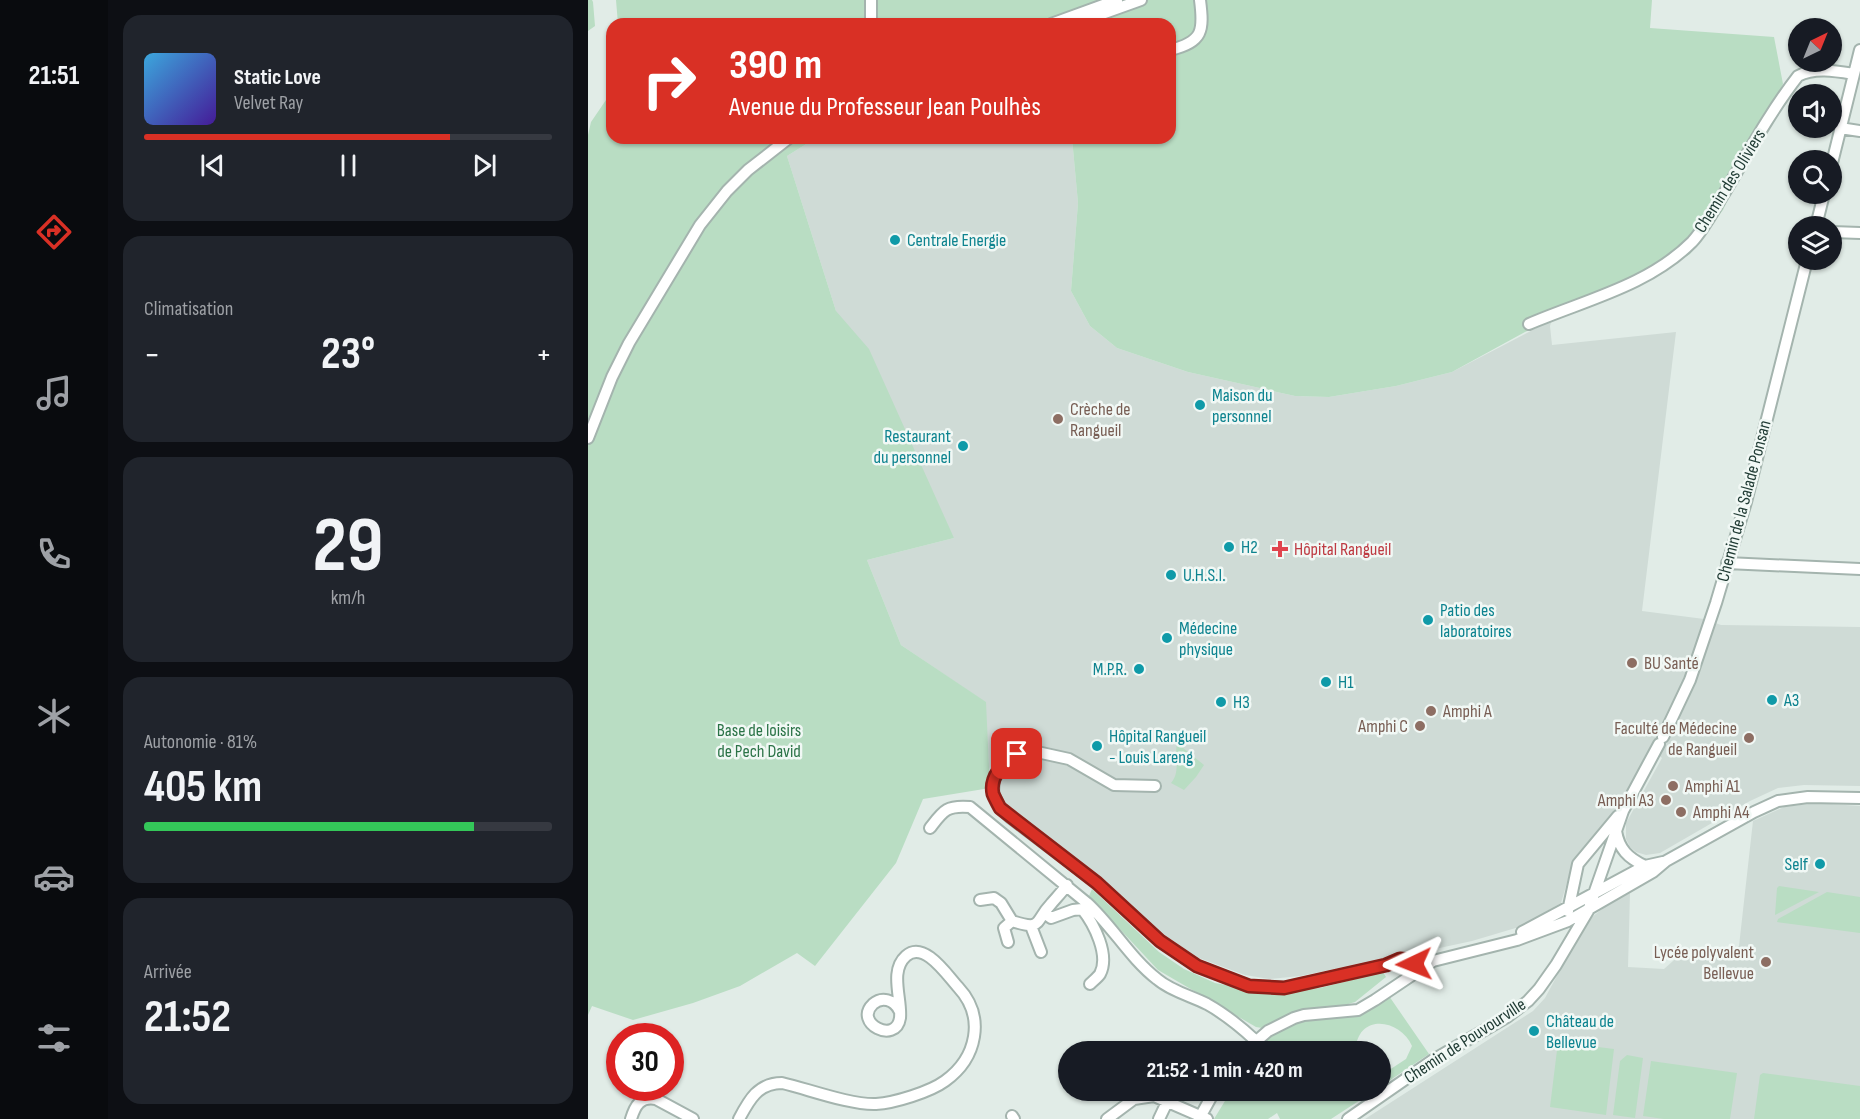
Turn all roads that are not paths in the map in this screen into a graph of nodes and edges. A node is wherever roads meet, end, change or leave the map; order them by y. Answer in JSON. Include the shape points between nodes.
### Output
{"nodes":[{"id":1,"x":870,"y":0,"type":"edge"},
{"id":2,"x":1117,"y":0,"type":"edge"},
{"id":3,"x":1141,"y":0,"type":"edge"},
{"id":4,"x":1200,"y":0,"type":"edge"},
{"id":5,"x":871,"y":18,"type":"edge"},
{"id":6,"x":1068,"y":18,"type":"edge"},
{"id":7,"x":1091,"y":18,"type":"edge"},
{"id":8,"x":1176,"y":48,"type":"edge"},
{"id":9,"x":1860,"y":51,"type":"edge"},
{"id":10,"x":1854,"y":75,"type":"junction"},
{"id":11,"x":1842,"y":120,"type":"edge"},
{"id":12,"x":1842,"y":128,"type":"edge"},
{"id":13,"x":1860,"y":130,"type":"edge"},
{"id":14,"x":781,"y":144,"type":"edge"},
{"id":15,"x":1842,"y":232,"type":"edge"},
{"id":16,"x":1860,"y":233,"type":"edge"},
{"id":17,"x":1804,"y":270,"type":"edge"},
{"id":18,"x":1529,"y":324,"type":"dead end"},
{"id":19,"x":588,"y":438,"type":"edge"},
{"id":20,"x":1727,"y":563,"type":"junction"},
{"id":21,"x":1860,"y":569,"type":"edge"},
{"id":22,"x":1155,"y":786,"type":"dead end"},
{"id":23,"x":1860,"y":798,"type":"edge"},
{"id":24,"x":1623,"y":811,"type":"junction"},
{"id":25,"x":930,"y":828,"type":"dead end"},
{"id":26,"x":1616,"y":830,"type":"junction"},
{"id":27,"x":1666,"y":861,"type":"junction"},
{"id":28,"x":1645,"y":866,"type":"junction"},
{"id":29,"x":1067,"y":885,"type":"junction"},
{"id":30,"x":1593,"y":895,"type":"junction"},
{"id":31,"x":980,"y":900,"type":"dead end"},
{"id":32,"x":1569,"y":908,"type":"junction"},
{"id":33,"x":1588,"y":911,"type":"junction"},
{"id":34,"x":1044,"y":914,"type":"junction"},
{"id":35,"x":1012,"y":921,"type":"junction"},
{"id":36,"x":1568,"y":921,"type":"junction"},
{"id":37,"x":1031,"y":926,"type":"junction"},
{"id":38,"x":1008,"y":942,"type":"dead end"},
{"id":39,"x":1566,"y":947,"type":"junction"},
{"id":40,"x":1041,"y":952,"type":"dead end"},
{"id":41,"x":1410,"y":971,"type":"junction"},
{"id":42,"x":897,"y":983,"type":"junction"},
{"id":43,"x":1090,"y":984,"type":"dead end"},
{"id":44,"x":883,"y":999,"type":"junction"},
{"id":45,"x":899,"y":1010,"type":"junction"},
{"id":46,"x":1256,"y":1041,"type":"joint"},
{"id":47,"x":1131,"y":1101,"type":"edge"},
{"id":48,"x":1168,"y":1101,"type":"edge"},
{"id":49,"x":1170,"y":1101,"type":"edge"},
{"id":50,"x":1211,"y":1101,"type":"edge"},
{"id":51,"x":1214,"y":1101,"type":"edge"},
{"id":52,"x":1204,"y":1118,"type":"edge"},
{"id":53,"x":631,"y":1119,"type":"edge"},
{"id":54,"x":693,"y":1119,"type":"edge"},
{"id":55,"x":739,"y":1119,"type":"edge"},
{"id":56,"x":1107,"y":1119,"type":"edge"},
{"id":57,"x":1159,"y":1119,"type":"edge"},
{"id":58,"x":1348,"y":1119,"type":"edge"}],
"edges":[{"from":1,"to":5,"type":"street"},
{"from":2,"to":6,"type":"street"},
{"from":3,"to":7,"type":"street"},
{"from":4,"to":8,"type":"street","via":[[1199,36]]},
{"from":9,"to":10,"type":"street"},
{"from":10,"to":11,"type":"street"},
{"from":10,"to":18,"type":"street","name":"Chemin des Oliviers","via":[[1821,70],[1798,76],[1706,224],[1675,256],[1624,287]]},
{"from":12,"to":13,"type":"street"},
{"from":14,"to":19,"type":"street","via":[[727,190],[700,225],[629,342]]},
{"from":15,"to":16,"type":"street"},
{"from":17,"to":20,"type":"street","name":"Chemin de la Salade Ponsan","via":[[1749,492]]},
{"from":20,"to":21,"type":"street"},
{"from":20,"to":24,"type":"street","name":"Chemin de la Salade Ponsan","via":[[1690,680]]},
{"from":22,"to":41,"type":"street","via":[[1114,785],[1069,759],[1028,750],[1006,759],[994,780],[993,793],[1000,808],[1011,818],[1097,883],[1160,941],[1197,966],[1249,986],[1284,988],[1400,959],[1411,960]]},
{"from":23,"to":27,"type":"street","via":[[1778,801]]},
{"from":24,"to":26,"type":"street","name":"Chemin de la Salade Ponsan"},
{"from":24,"to":32,"type":"street","name":"Chemin de la Salade Ponsan","via":[[1578,864]]},
{"from":25,"to":29,"type":"street","via":[[943,811],[954,806],[970,807]]},
{"from":26,"to":28,"type":"street","via":[[1623,851]]},
{"from":26,"to":30,"type":"street","name":"Chemin de la Salade Ponsan"},
{"from":27,"to":28,"type":"street"},
{"from":27,"to":33,"type":"street"},
{"from":28,"to":30,"type":"street"},
{"from":29,"to":34,"type":"street"},
{"from":29,"to":46,"type":"street","via":[[1102,917],[1159,981],[1207,1004]]},
{"from":30,"to":32,"type":"street"},
{"from":30,"to":33,"type":"street","name":"Chemin de Pouvourville"},
{"from":31,"to":35,"type":"street","via":[[994,898]]},
{"from":32,"to":36,"type":"street","name":"Chemin de Pouvourville"},
{"from":32,"to":41,"type":"street","via":[[1516,934],[1428,956]]},
{"from":33,"to":36,"type":"street"},
{"from":33,"to":39,"type":"street","name":"Chemin de Pouvourville"},
{"from":34,"to":37,"type":"street"},
{"from":34,"to":43,"type":"street","via":[[1051,918],[1082,909],[1090,919],[1104,960],[1100,975]]},
{"from":35,"to":37,"type":"street"},
{"from":35,"to":38,"type":"street","via":[[1004,928]]},
{"from":36,"to":39,"type":"street","name":"Chemin de Pouvourville"},
{"from":36,"to":41,"type":"street"},
{"from":37,"to":40,"type":"street"},
{"from":39,"to":58,"type":"street","name":"Chemin de Pouvourville","via":[[1539,989],[1518,1009],[1433,1060]]},
{"from":41,"to":46,"type":"street","via":[[1358,1010],[1304,1015]]},
{"from":42,"to":44,"type":"street"},
{"from":42,"to":45,"type":"street"},
{"from":42,"to":55,"type":"street","via":[[904,958],[916,951],[926,953],[966,995],[973,1008],[975,1042],[947,1080],[886,1103],[873,1104],[771,1083],[750,1098]]},
{"from":44,"to":45,"type":"street","via":[[893,1002]]},
{"from":44,"to":45,"type":"street","via":[[870,1008],[868,1018],[874,1028],[894,1028]]},
{"from":47,"to":56,"type":"street"},
{"from":48,"to":57,"type":"street"},
{"from":49,"to":52,"type":"street"},
{"from":50,"to":52,"type":"street"},
{"from":51,"to":52,"type":"street"},
{"from":53,"to":54,"type":"street","via":[[639,1101],[650,1098]]}]}
